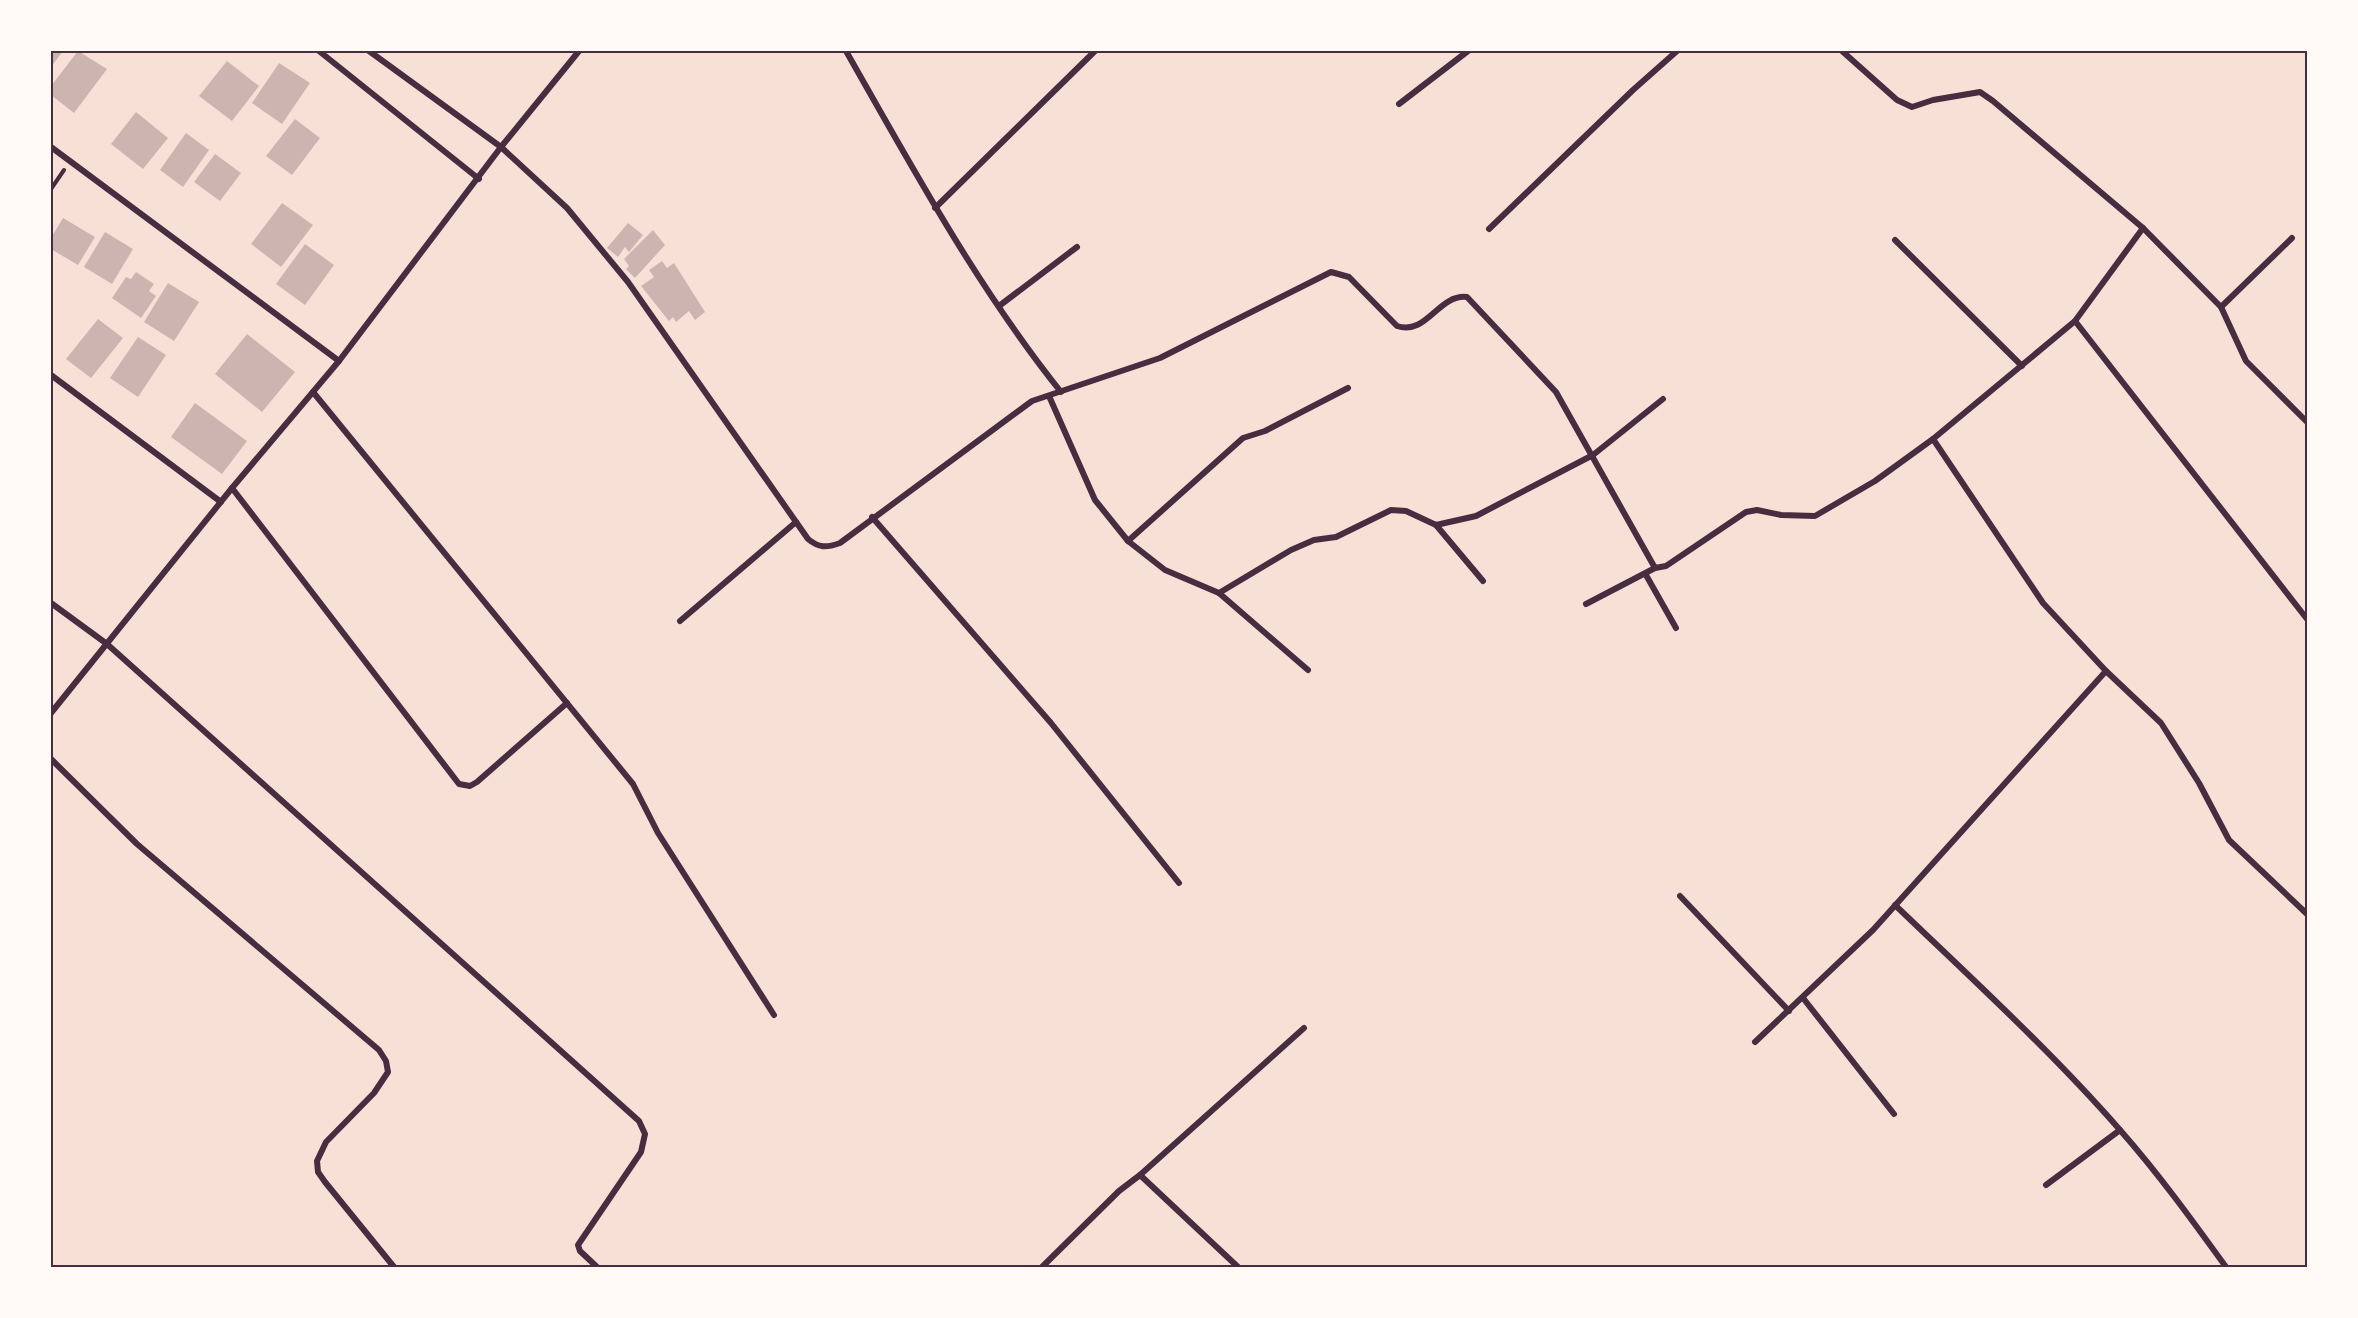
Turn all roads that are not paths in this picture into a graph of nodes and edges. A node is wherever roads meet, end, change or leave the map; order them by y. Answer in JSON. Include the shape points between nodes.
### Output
{"nodes":[{"id":1,"x":319,"y":51,"type":"edge"},
{"id":2,"x":369,"y":51,"type":"edge"},
{"id":3,"x":579,"y":51,"type":"edge"},
{"id":4,"x":846,"y":51,"type":"edge"},
{"id":5,"x":1095,"y":51,"type":"edge"},
{"id":6,"x":1468,"y":51,"type":"edge"},
{"id":7,"x":1677,"y":51,"type":"edge"},
{"id":8,"x":1842,"y":51,"type":"edge"},
{"id":9,"x":1399,"y":104,"type":"dead end"},
{"id":10,"x":51,"y":147,"type":"edge"},
{"id":11,"x":501,"y":147,"type":"junction"},
{"id":12,"x":479,"y":179,"type":"junction"},
{"id":13,"x":935,"y":208,"type":"junction"},
{"id":14,"x":2143,"y":228,"type":"junction"},
{"id":15,"x":1489,"y":229,"type":"dead end"},
{"id":16,"x":2292,"y":238,"type":"dead end"},
{"id":17,"x":1895,"y":240,"type":"dead end"},
{"id":18,"x":1077,"y":247,"type":"dead end"},
{"id":19,"x":999,"y":306,"type":"junction"},
{"id":20,"x":2221,"y":307,"type":"junction"},
{"id":21,"x":2075,"y":321,"type":"junction"},
{"id":22,"x":339,"y":361,"type":"junction"},
{"id":23,"x":2022,"y":366,"type":"junction"},
{"id":24,"x":51,"y":375,"type":"edge"},
{"id":25,"x":1348,"y":388,"type":"dead end"},
{"id":26,"x":313,"y":392,"type":"junction"},
{"id":27,"x":1061,"y":392,"type":"junction"},
{"id":28,"x":1049,"y":396,"type":"junction"},
{"id":29,"x":1663,"y":399,"type":"dead end"},
{"id":30,"x":2307,"y":422,"type":"edge"},
{"id":31,"x":1933,"y":439,"type":"junction"},
{"id":32,"x":1593,"y":455,"type":"junction"},
{"id":33,"x":232,"y":488,"type":"junction"},
{"id":34,"x":221,"y":502,"type":"junction"},
{"id":35,"x":872,"y":517,"type":"junction"},
{"id":36,"x":796,"y":522,"type":"junction"},
{"id":37,"x":1436,"y":525,"type":"junction"},
{"id":38,"x":1128,"y":541,"type":"junction"},
{"id":39,"x":1655,"y":568,"type":"junction"},
{"id":40,"x":1646,"y":575,"type":"junction"},
{"id":41,"x":1483,"y":581,"type":"dead end"},
{"id":42,"x":1219,"y":593,"type":"junction"},
{"id":43,"x":51,"y":603,"type":"edge"},
{"id":44,"x":1586,"y":604,"type":"dead end"},
{"id":45,"x":2307,"y":619,"type":"edge"},
{"id":46,"x":680,"y":621,"type":"dead end"},
{"id":47,"x":1676,"y":628,"type":"dead end"},
{"id":48,"x":106,"y":644,"type":"junction"},
{"id":49,"x":1308,"y":670,"type":"dead end"},
{"id":50,"x":2106,"y":672,"type":"junction"},
{"id":51,"x":567,"y":703,"type":"junction"},
{"id":52,"x":51,"y":713,"type":"edge"},
{"id":53,"x":51,"y":759,"type":"edge"},
{"id":54,"x":1179,"y":883,"type":"dead end"},
{"id":55,"x":1680,"y":896,"type":"dead end"},
{"id":56,"x":1895,"y":905,"type":"junction"},
{"id":57,"x":2307,"y":914,"type":"edge"},
{"id":58,"x":1803,"y":998,"type":"junction"},
{"id":59,"x":1789,"y":1011,"type":"junction"},
{"id":60,"x":774,"y":1015,"type":"dead end"},
{"id":61,"x":1304,"y":1028,"type":"dead end"},
{"id":62,"x":1755,"y":1042,"type":"dead end"},
{"id":63,"x":1894,"y":1114,"type":"dead end"},
{"id":64,"x":2120,"y":1130,"type":"junction"},
{"id":65,"x":1140,"y":1175,"type":"junction"},
{"id":66,"x":2046,"y":1185,"type":"dead end"},
{"id":67,"x":394,"y":1267,"type":"edge"},
{"id":68,"x":597,"y":1267,"type":"edge"},
{"id":69,"x":1041,"y":1267,"type":"edge"},
{"id":70,"x":1238,"y":1267,"type":"edge"},
{"id":71,"x":2226,"y":1267,"type":"edge"}],
"edges":[{"from":1,"to":12,"type":"street"},
{"from":2,"to":11,"type":"street"},
{"from":3,"to":11,"type":"street"},
{"from":4,"to":13,"type":"street"},
{"from":5,"to":13,"type":"street"},
{"from":6,"to":9,"type":"street"},
{"from":7,"to":15,"type":"street"},
{"from":8,"to":14,"type":"street","via":[[1897,100],[1912,106],[1980,92]]},
{"from":10,"to":22,"type":"street"},
{"from":11,"to":12,"type":"street"},
{"from":11,"to":36,"type":"street","via":[[567,208],[628,282]]},
{"from":12,"to":22,"type":"street"},
{"from":13,"to":19,"type":"street"},
{"from":14,"to":20,"type":"street"},
{"from":14,"to":21,"type":"street"},
{"from":16,"to":20,"type":"street"},
{"from":17,"to":23,"type":"street"},
{"from":18,"to":19,"type":"street"},
{"from":19,"to":27,"type":"street"},
{"from":20,"to":30,"type":"street","via":[[2246,361]]},
{"from":21,"to":23,"type":"street"},
{"from":21,"to":45,"type":"street"},
{"from":22,"to":26,"type":"street"},
{"from":23,"to":31,"type":"street"},
{"from":24,"to":34,"type":"street"},
{"from":25,"to":38,"type":"street","via":[[1265,431],[1243,438]]},
{"from":26,"to":33,"type":"street"},
{"from":26,"to":51,"type":"street"},
{"from":27,"to":28,"type":"street"},
{"from":27,"to":32,"type":"street","via":[[1160,358],[1331,272],[1349,277],[1397,326],[1404,328],[1416,328],[1451,298],[1467,297],[1556,392]]},
{"from":28,"to":35,"type":"street","via":[[1010,415]]},
{"from":28,"to":38,"type":"street","via":[[1095,500]]},
{"from":29,"to":32,"type":"street"},
{"from":31,"to":39,"type":"street","via":[[1875,481],[1815,516],[1746,512],[1666,566]]},
{"from":31,"to":50,"type":"street","via":[[2043,603]]},
{"from":32,"to":37,"type":"street","via":[[1476,516]]},
{"from":32,"to":39,"type":"street"},
{"from":33,"to":34,"type":"street"},
{"from":33,"to":51,"type":"street","via":[[459,784],[470,786],[477,782]]},
{"from":34,"to":48,"type":"street"},
{"from":35,"to":36,"type":"street","via":[[840,543],[827,548],[816,546]]},
{"from":35,"to":54,"type":"street","via":[[1050,723]]},
{"from":36,"to":46,"type":"street"},
{"from":37,"to":41,"type":"street"},
{"from":37,"to":42,"type":"street","via":[[1391,510],[1336,537],[1314,540],[1291,550]]},
{"from":38,"to":42,"type":"street","via":[[1165,570]]},
{"from":39,"to":40,"type":"street"},
{"from":40,"to":44,"type":"street"},
{"from":40,"to":47,"type":"street"},
{"from":42,"to":49,"type":"street"},
{"from":43,"to":48,"type":"street"},
{"from":48,"to":52,"type":"street"},
{"from":48,"to":68,"type":"street","via":[[639,1121],[645,1134],[641,1152],[578,1245]]},
{"from":50,"to":56,"type":"street"},
{"from":50,"to":57,"type":"street","via":[[2161,723],[2229,840]]},
{"from":51,"to":60,"type":"street","via":[[633,784],[658,833]]},
{"from":53,"to":67,"type":"street","via":[[137,844],[379,1050],[388,1072],[374,1093],[326,1142],[317,1161],[325,1182]]},
{"from":55,"to":59,"type":"street"},
{"from":56,"to":58,"type":"street"},
{"from":56,"to":64,"type":"street"},
{"from":58,"to":59,"type":"street"},
{"from":58,"to":63,"type":"street"},
{"from":59,"to":62,"type":"street"},
{"from":61,"to":65,"type":"street"},
{"from":64,"to":66,"type":"street"},
{"from":64,"to":71,"type":"street"},
{"from":65,"to":69,"type":"street"},
{"from":65,"to":70,"type":"street"}]}
